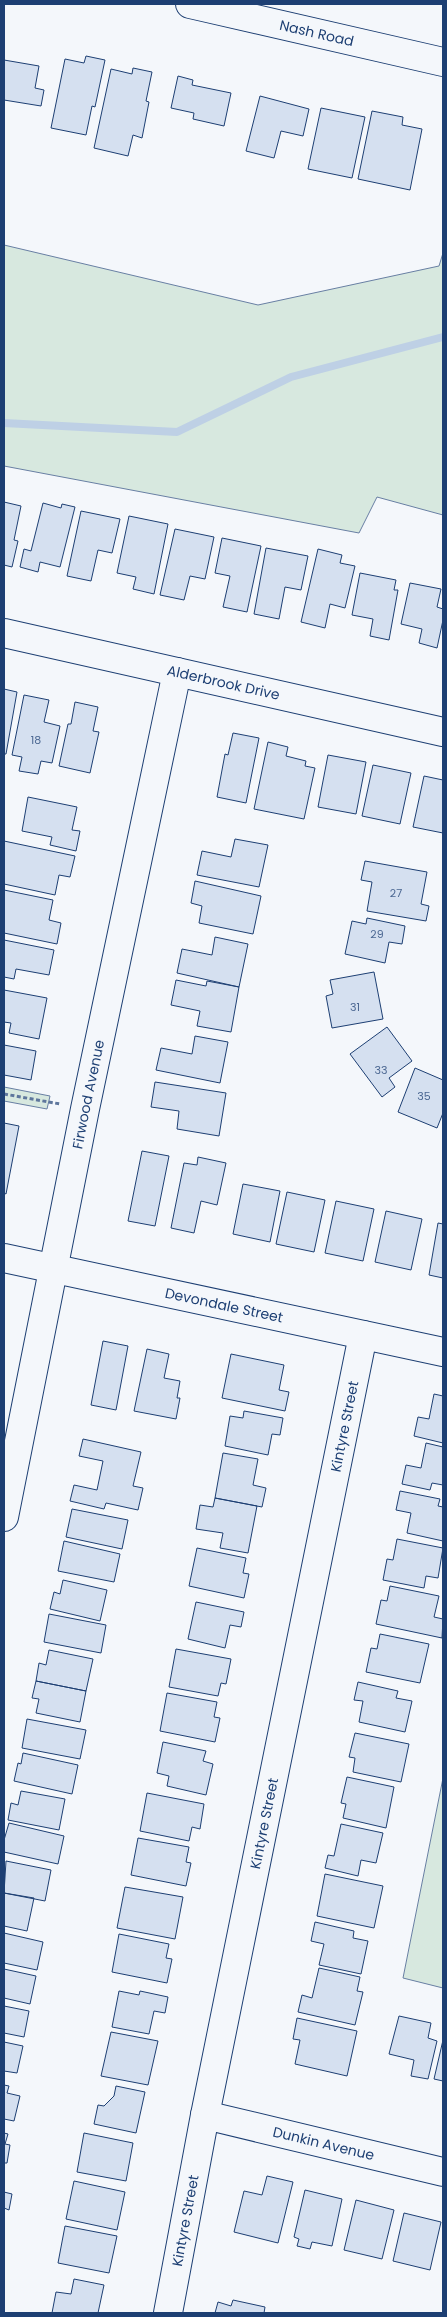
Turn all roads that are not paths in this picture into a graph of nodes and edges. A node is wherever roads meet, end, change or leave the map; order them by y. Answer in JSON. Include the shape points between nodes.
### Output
{"nodes":[{"id":1,"x":190,"y":4,"type":"edge"},
{"id":2,"x":443,"y":62,"type":"edge"},
{"id":3,"x":4,"y":632,"type":"edge"},
{"id":4,"x":178,"y":672,"type":"junction"},
{"id":5,"x":443,"y":732,"type":"edge"},
{"id":6,"x":4,"y":1258,"type":"edge"},
{"id":7,"x":53,"y":1267,"type":"junction"},
{"id":8,"x":363,"y":1335,"type":"junction"},
{"id":9,"x":443,"y":1352,"type":"edge"},
{"id":10,"x":4,"y":1517,"type":"edge"},
{"id":11,"x":205,"y":2115,"type":"junction"},
{"id":12,"x":443,"y":2172,"type":"edge"},
{"id":13,"x":168,"y":2313,"type":"edge"}],
"edges":[{"from":1,"to":2,"type":"street","name":"Nash Road"},
{"from":3,"to":4,"type":"street","name":"Alderbrook Drive"},
{"from":4,"to":5,"type":"street","name":"Alderbrook Drive"},
{"from":4,"to":7,"type":"street","name":"Firwood Avenue"},
{"from":6,"to":7,"type":"street","name":"Devondale Street"},
{"from":7,"to":8,"type":"street","name":"Devondale Street"},
{"from":7,"to":10,"type":"street","name":"Firwood Avenue"},
{"from":8,"to":9,"type":"street","name":"Devondale Street"},
{"from":8,"to":11,"type":"street","name":"Kintyre Street"},
{"from":11,"to":12,"type":"street","name":"Dunkin Avenue"},
{"from":11,"to":13,"type":"street","name":"Kintyre Street"}]}
